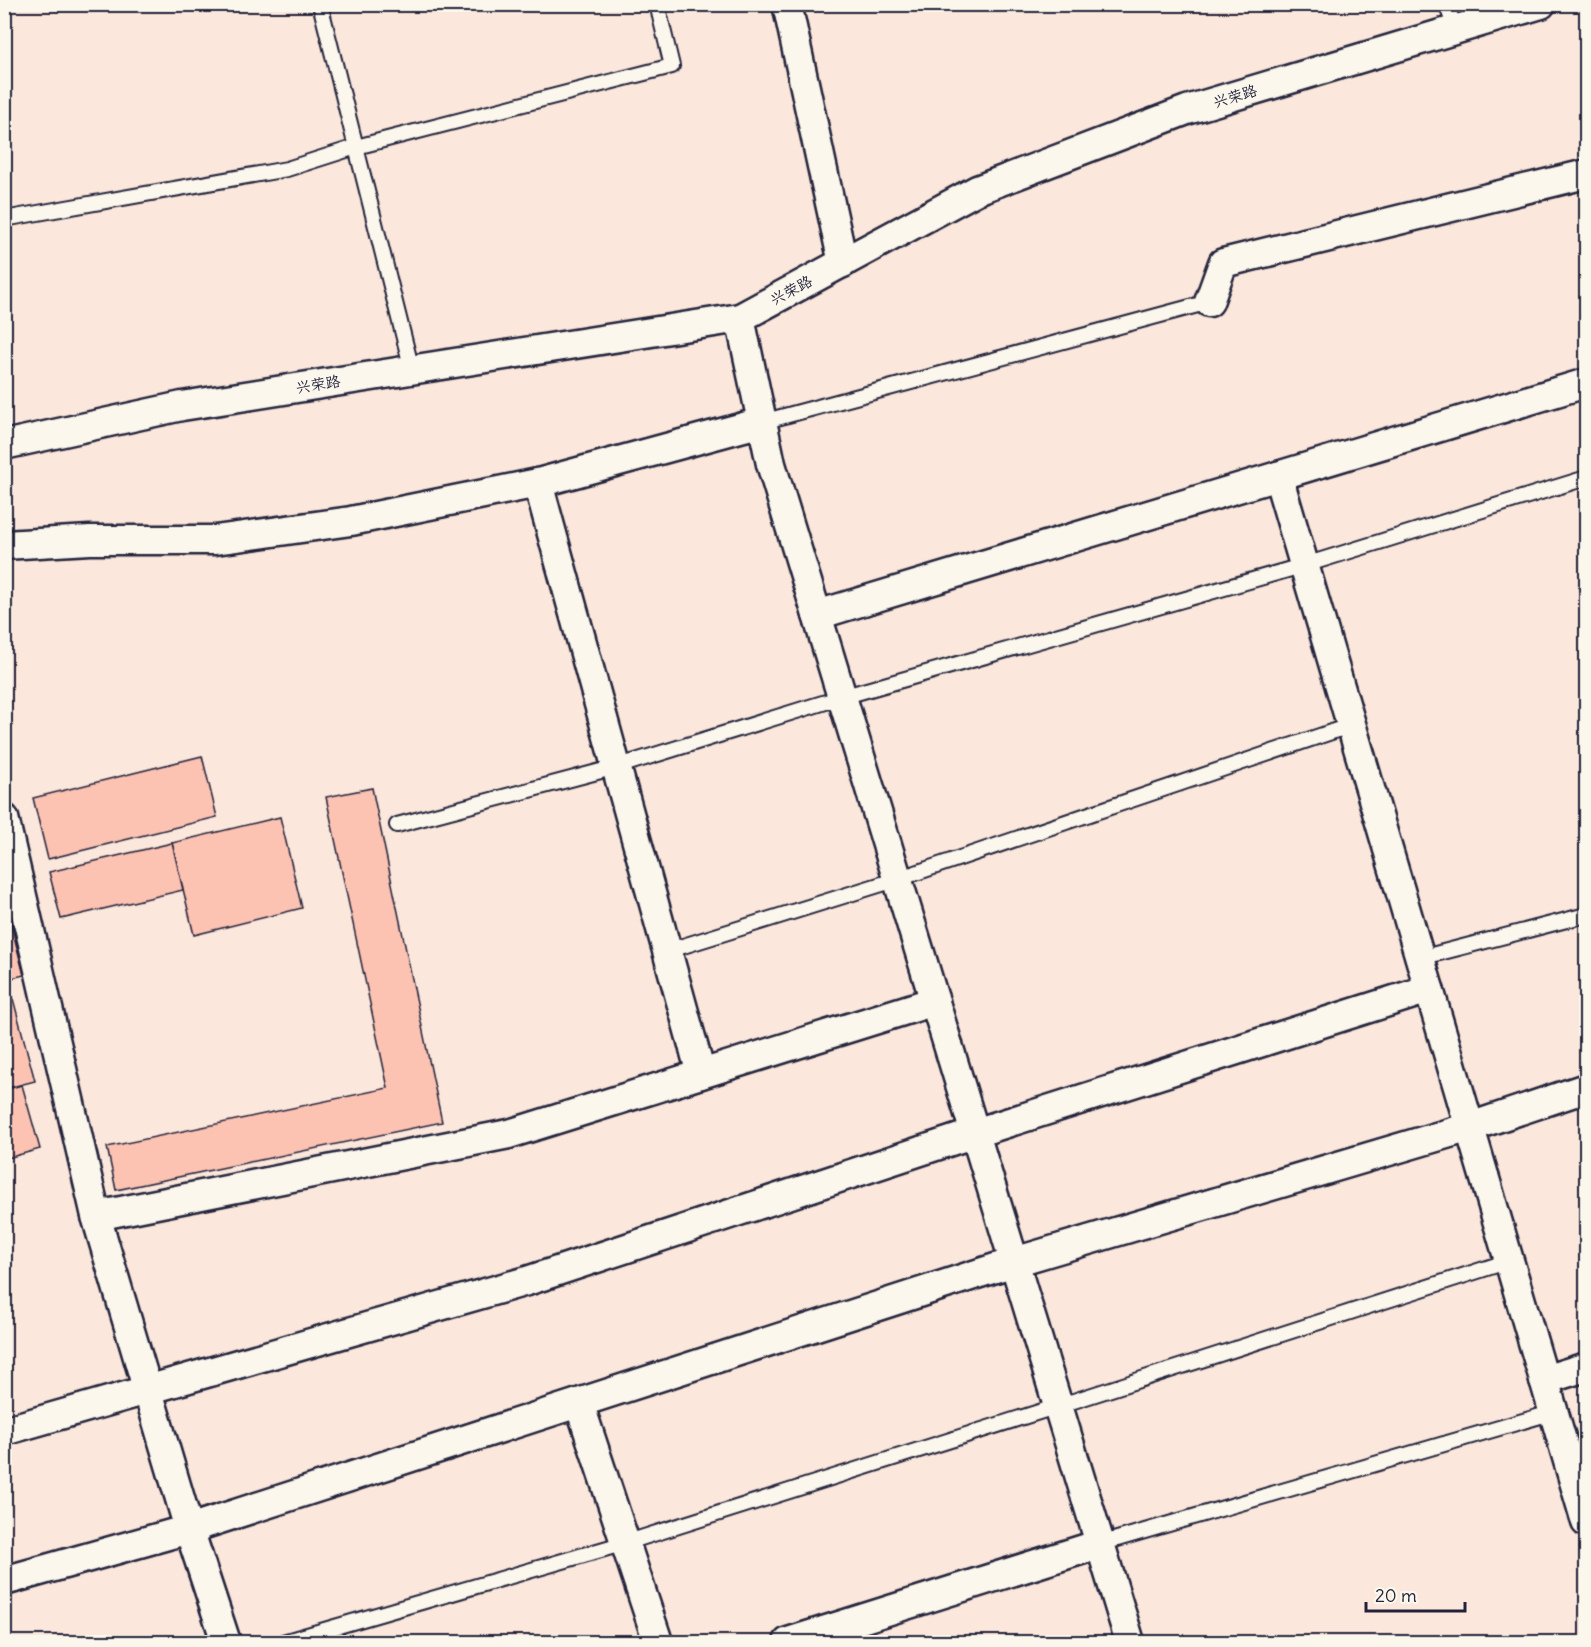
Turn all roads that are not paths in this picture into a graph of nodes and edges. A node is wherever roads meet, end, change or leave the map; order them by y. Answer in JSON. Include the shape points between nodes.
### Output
{"nodes":[{"id":1,"x":320,"y":4,"type":"edge"},
{"id":2,"x":657,"y":4,"type":"edge"},
{"id":3,"x":787,"y":4,"type":"edge"},
{"id":4,"x":1541,"y":4,"type":"edge"},
{"id":5,"x":1451,"y":17,"type":"edge"},
{"id":6,"x":356,"y":147,"type":"junction"},
{"id":7,"x":1587,"y":174,"type":"edge"},
{"id":8,"x":4,"y":219,"type":"edge"},
{"id":9,"x":843,"y":263,"type":"junction"},
{"id":10,"x":1209,"y":302,"type":"joint"},
{"id":11,"x":740,"y":318,"type":"junction"},
{"id":12,"x":412,"y":370,"type":"junction"},
{"id":13,"x":1587,"y":383,"type":"edge"},
{"id":14,"x":762,"y":422,"type":"junction"},
{"id":15,"x":4,"y":446,"type":"edge"},
{"id":16,"x":1278,"y":476,"type":"junction"},
{"id":17,"x":1587,"y":478,"type":"edge"},
{"id":18,"x":538,"y":483,"type":"junction"},
{"id":19,"x":4,"y":545,"type":"edge"},
{"id":20,"x":1305,"y":565,"type":"junction"},
{"id":21,"x":817,"y":615,"type":"junction"},
{"id":22,"x":842,"y":697,"type":"junction"},
{"id":23,"x":1352,"y":725,"type":"junction"},
{"id":24,"x":616,"y":767,"type":"junction"},
{"id":25,"x":4,"y":818,"type":"edge"},
{"id":26,"x":397,"y":825,"type":"dead end"},
{"id":27,"x":898,"y":879,"type":"junction"},
{"id":28,"x":1587,"y":915,"type":"edge"},
{"id":29,"x":667,"y":951,"type":"junction"},
{"id":30,"x":1420,"y":958,"type":"junction"},
{"id":31,"x":1429,"y":989,"type":"junction"},
{"id":32,"x":935,"y":1000,"type":"junction"},
{"id":33,"x":701,"y":1074,"type":"junction"},
{"id":34,"x":1587,"y":1088,"type":"edge"},
{"id":35,"x":1470,"y":1127,"type":"junction"},
{"id":36,"x":975,"y":1133,"type":"junction"},
{"id":37,"x":96,"y":1215,"type":"junction"},
{"id":38,"x":1509,"y":1261,"type":"junction"},
{"id":39,"x":1014,"y":1262,"type":"junction"},
{"id":40,"x":1587,"y":1367,"type":"edge"},
{"id":41,"x":1545,"y":1380,"type":"junction"},
{"id":42,"x":147,"y":1390,"type":"junction"},
{"id":43,"x":579,"y":1403,"type":"junction"},
{"id":44,"x":1058,"y":1406,"type":"junction"},
{"id":45,"x":1554,"y":1412,"type":"junction"},
{"id":46,"x":4,"y":1431,"type":"edge"},
{"id":47,"x":1587,"y":1522,"type":"edge"},
{"id":48,"x":189,"y":1529,"type":"junction"},
{"id":49,"x":625,"y":1543,"type":"junction"},
{"id":50,"x":1100,"y":1544,"type":"junction"},
{"id":51,"x":4,"y":1581,"type":"edge"},
{"id":52,"x":226,"y":1642,"type":"edge"},
{"id":53,"x":284,"y":1642,"type":"edge"},
{"id":54,"x":658,"y":1642,"type":"edge"},
{"id":55,"x":788,"y":1642,"type":"edge"},
{"id":56,"x":1130,"y":1642,"type":"edge"}],
"edges":[{"from":1,"to":6,"type":"lane"},
{"from":2,"to":6,"type":"lane","via":[[672,66]]},
{"from":3,"to":9,"type":"street"},
{"from":4,"to":5,"type":"street","name":"兴荣路"},
{"from":5,"to":9,"type":"street","name":"兴荣路","via":[[1187,110],[977,190]]},
{"from":6,"to":8,"type":"lane","via":[[287,169]]},
{"from":6,"to":12,"type":"lane"},
{"from":7,"to":10,"type":"street","via":[[1223,263]]},
{"from":9,"to":11,"type":"street","name":"兴荣路"},
{"from":10,"to":14,"type":"lane"},
{"from":11,"to":12,"type":"street","name":"兴荣路"},
{"from":11,"to":14,"type":"street"},
{"from":12,"to":15,"type":"street","name":"兴荣路","via":[[182,406]]},
{"from":13,"to":16,"type":"street"},
{"from":14,"to":18,"type":"street"},
{"from":14,"to":21,"type":"street"},
{"from":16,"to":20,"type":"street"},
{"from":16,"to":21,"type":"street"},
{"from":17,"to":20,"type":"lane"},
{"from":18,"to":19,"type":"street","via":[[351,521],[214,540]]},
{"from":18,"to":24,"type":"street"},
{"from":20,"to":22,"type":"lane"},
{"from":20,"to":23,"type":"street"},
{"from":21,"to":22,"type":"street"},
{"from":22,"to":24,"type":"lane"},
{"from":22,"to":27,"type":"street"},
{"from":23,"to":27,"type":"lane"},
{"from":23,"to":30,"type":"street"},
{"from":24,"to":26,"type":"lane"},
{"from":24,"to":29,"type":"street"},
{"from":25,"to":37,"type":"street"},
{"from":27,"to":29,"type":"lane"},
{"from":27,"to":32,"type":"street"},
{"from":28,"to":30,"type":"lane"},
{"from":29,"to":33,"type":"street"},
{"from":30,"to":31,"type":"street"},
{"from":31,"to":35,"type":"street"},
{"from":31,"to":36,"type":"street"},
{"from":32,"to":33,"type":"street"},
{"from":32,"to":36,"type":"street"},
{"from":33,"to":37,"type":"street","via":[[509,1134]]},
{"from":34,"to":35,"type":"street"},
{"from":35,"to":38,"type":"street"},
{"from":35,"to":39,"type":"street"},
{"from":36,"to":39,"type":"street"},
{"from":36,"to":42,"type":"street","via":[[527,1281]]},
{"from":37,"to":42,"type":"street"},
{"from":38,"to":41,"type":"street"},
{"from":38,"to":44,"type":"lane"},
{"from":39,"to":43,"type":"street"},
{"from":39,"to":44,"type":"street"},
{"from":40,"to":41,"type":"street"},
{"from":41,"to":45,"type":"street"},
{"from":42,"to":46,"type":"street"},
{"from":42,"to":48,"type":"street"},
{"from":43,"to":48,"type":"street"},
{"from":43,"to":49,"type":"street"},
{"from":44,"to":49,"type":"lane"},
{"from":44,"to":50,"type":"street"},
{"from":45,"to":47,"type":"street"},
{"from":45,"to":50,"type":"lane"},
{"from":48,"to":51,"type":"street"},
{"from":48,"to":52,"type":"street"},
{"from":49,"to":53,"type":"lane"},
{"from":49,"to":54,"type":"street"},
{"from":50,"to":55,"type":"street"},
{"from":50,"to":56,"type":"street"}]}
